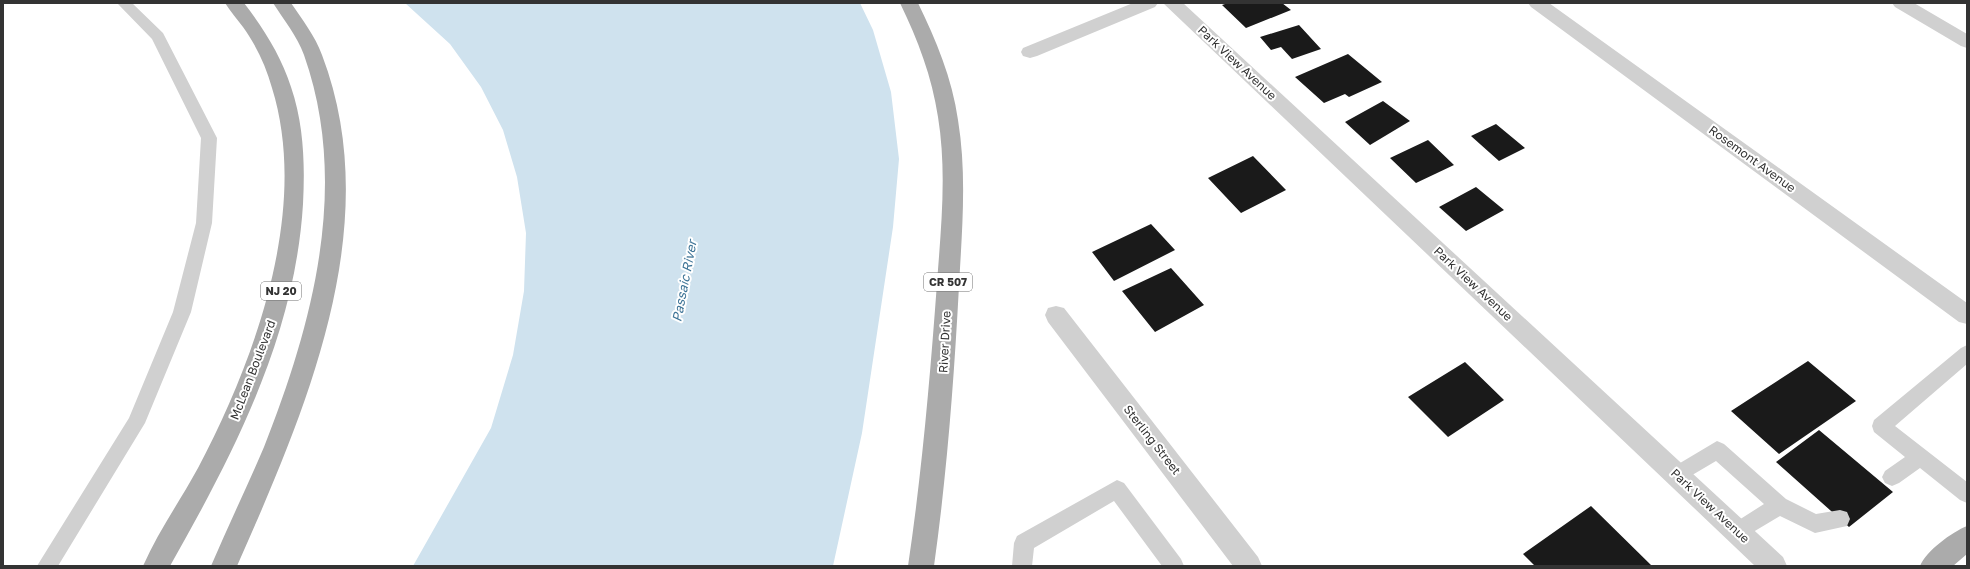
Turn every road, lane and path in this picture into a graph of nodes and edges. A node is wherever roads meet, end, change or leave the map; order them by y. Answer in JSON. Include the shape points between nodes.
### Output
{"nodes":[{"id":1,"x":124,"y":3,"type":"edge"},
{"id":2,"x":234,"y":3,"type":"edge"},
{"id":3,"x":282,"y":3,"type":"edge"},
{"id":4,"x":909,"y":3,"type":"edge"},
{"id":5,"x":1149,"y":3,"type":"edge"},
{"id":6,"x":1172,"y":3,"type":"edge"},
{"id":7,"x":1537,"y":3,"type":"edge"},
{"id":8,"x":1901,"y":3,"type":"edge"},
{"id":9,"x":1967,"y":42,"type":"edge"},
{"id":10,"x":1030,"y":52,"type":"dead end"},
{"id":11,"x":1056,"y":315,"type":"dead end"},
{"id":12,"x":1967,"y":315,"type":"edge"},
{"id":13,"x":1967,"y":353,"type":"edge"},
{"id":14,"x":1920,"y":457,"type":"junction"},
{"id":15,"x":1677,"y":475,"type":"junction"},
{"id":16,"x":1892,"y":477,"type":"dead end"},
{"id":17,"x":1967,"y":494,"type":"edge"},
{"id":18,"x":1779,"y":505,"type":"junction"},
{"id":19,"x":1840,"y":518,"type":"dead end"},
{"id":20,"x":182,"y":522,"type":"junction"},
{"id":21,"x":1738,"y":532,"type":"junction"},
{"id":22,"x":1967,"y":538,"type":"edge"},
{"id":23,"x":47,"y":566,"type":"edge"},
{"id":24,"x":145,"y":566,"type":"edge"},
{"id":25,"x":156,"y":566,"type":"edge"},
{"id":26,"x":224,"y":566,"type":"edge"},
{"id":27,"x":921,"y":566,"type":"edge"},
{"id":28,"x":1022,"y":566,"type":"edge"},
{"id":29,"x":1174,"y":566,"type":"edge"},
{"id":30,"x":1249,"y":566,"type":"edge"},
{"id":31,"x":1774,"y":566,"type":"edge"},
{"id":32,"x":1934,"y":566,"type":"edge"}],
"edges":[{"from":1,"to":23,"type":"lane","via":[[158,36],[208,138],[204,223],[182,312],[136,423]]},
{"from":2,"to":20,"type":"main road","name":"McLean Boulevard","number":"NJ 20","via":[[261,39],[286,96],[294,165],[294,203],[280,298],[265,345],[246,396]]},
{"from":3,"to":26,"type":"main road","via":[[312,54],[331,118],[336,194],[333,238],[312,340],[294,395],[274,451]]},
{"from":4,"to":27,"type":"main road","name":"River Drive","number":"CR 507","via":[[935,63],[944,96],[951,140],[952,182],[944,370],[937,452]]},
{"from":5,"to":10,"type":"street"},
{"from":6,"to":15,"type":"street","name":"Park View Avenue"},
{"from":7,"to":12,"type":"street","name":"Rosemont Avenue"},
{"from":8,"to":9,"type":"street"},
{"from":11,"to":30,"type":"street","name":"Sterling Street"},
{"from":13,"to":14,"type":"lane","via":[[1881,426]]},
{"from":14,"to":16,"type":"lane"},
{"from":14,"to":17,"type":"lane"},
{"from":15,"to":18,"type":"lane","via":[[1717,450]]},
{"from":15,"to":21,"type":"street","name":"Park View Avenue"},
{"from":18,"to":19,"type":"lane","via":[[1815,524]]},
{"from":18,"to":21,"type":"lane"},
{"from":20,"to":24,"type":"main road"},
{"from":20,"to":25,"type":"main road","name":"McLean Boulevard","number":"NJ 20"},
{"from":21,"to":31,"type":"street","name":"Park View Avenue"},
{"from":22,"to":32,"type":"main road"},
{"from":28,"to":29,"type":"lane","via":[[1024,543],[1117,489]]}]}
